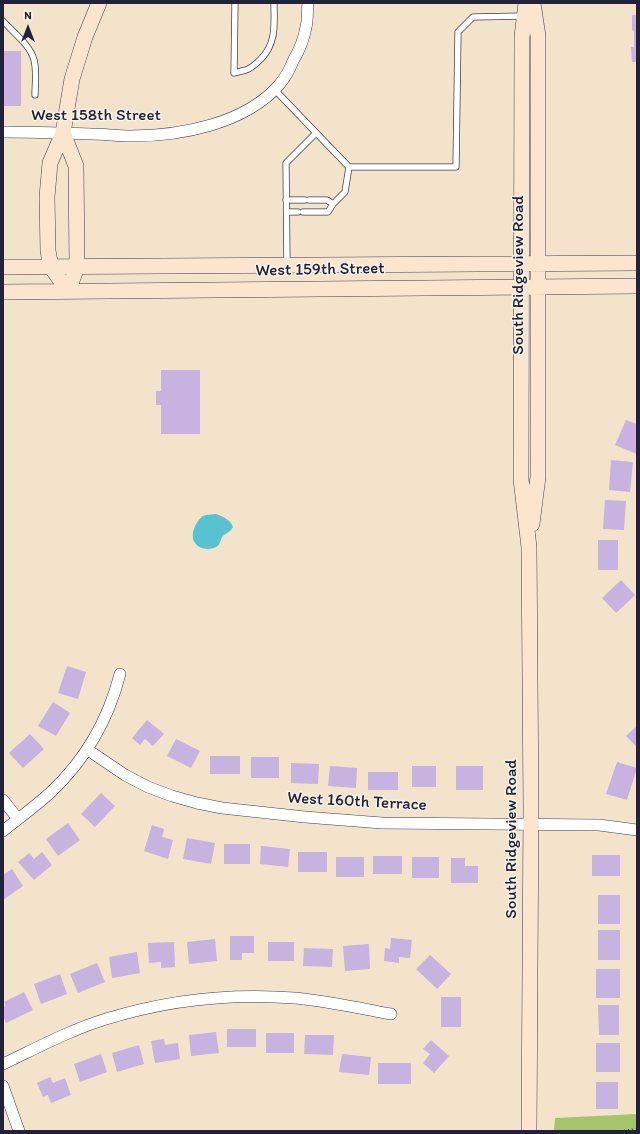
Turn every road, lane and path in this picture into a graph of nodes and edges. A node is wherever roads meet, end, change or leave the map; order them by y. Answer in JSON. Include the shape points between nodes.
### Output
{"nodes":[{"id":1,"x":99,"y":3,"type":"edge"},
{"id":2,"x":235,"y":3,"type":"edge"},
{"id":3,"x":274,"y":3,"type":"edge"},
{"id":4,"x":308,"y":3,"type":"edge"},
{"id":5,"x":533,"y":3,"type":"edge"},
{"id":6,"x":526,"y":9,"type":"edge"},
{"id":7,"x":3,"y":21,"type":"edge"},
{"id":8,"x":274,"y":89,"type":"junction"},
{"id":9,"x":35,"y":95,"type":"dead end"},
{"id":10,"x":3,"y":132,"type":"edge"},
{"id":11,"x":63,"y":133,"type":"junction"},
{"id":12,"x":316,"y":133,"type":"junction"},
{"id":13,"x":349,"y":168,"type":"junction"},
{"id":14,"x":286,"y":200,"type":"junction"},
{"id":15,"x":333,"y":204,"type":"junction"},
{"id":16,"x":287,"y":212,"type":"junction"},
{"id":17,"x":637,"y":263,"type":"edge"},
{"id":18,"x":522,"y":264,"type":"junction"},
{"id":19,"x":538,"y":264,"type":"junction"},
{"id":20,"x":287,"y":266,"type":"junction"},
{"id":21,"x":3,"y":267,"type":"edge"},
{"id":22,"x":51,"y":267,"type":"junction"},
{"id":23,"x":78,"y":267,"type":"junction"},
{"id":24,"x":637,"y":286,"type":"edge"},
{"id":25,"x":522,"y":287,"type":"junction"},
{"id":26,"x":538,"y":287,"type":"junction"},
{"id":27,"x":68,"y":291,"type":"junction"},
{"id":28,"x":3,"y":292,"type":"edge"},
{"id":29,"x":530,"y":547,"type":"junction"},
{"id":30,"x":120,"y":674,"type":"dead end"},
{"id":31,"x":88,"y":750,"type":"junction"},
{"id":32,"x":3,"y":800,"type":"edge"},
{"id":33,"x":18,"y":819,"type":"junction"},
{"id":34,"x":531,"y":825,"type":"junction"},
{"id":35,"x":637,"y":830,"type":"edge"},
{"id":36,"x":3,"y":831,"type":"edge"},
{"id":37,"x":391,"y":1014,"type":"dead end"},
{"id":38,"x":3,"y":1064,"type":"edge"},
{"id":39,"x":3,"y":1086,"type":"edge"},
{"id":40,"x":637,"y":1130,"type":"edge"},
{"id":41,"x":19,"y":1131,"type":"edge"},
{"id":42,"x":530,"y":1131,"type":"edge"},
{"id":43,"x":624,"y":1131,"type":"edge"}],
"edges":[{"from":1,"to":11,"type":"main road","via":[[72,79]]},
{"from":2,"to":3,"type":"lane","via":[[234,73],[256,64],[271,46],[274,35]]},
{"from":4,"to":8,"type":"street","name":"West 158th Street","via":[[306,28],[300,49],[290,69]]},
{"from":5,"to":19,"type":"main road","name":"South Ridgeview Road","via":[[538,36]]},
{"from":6,"to":13,"type":"lane","via":[[473,16],[458,32],[456,167]]},
{"from":6,"to":18,"type":"main road","name":"South Ridgeview Road","via":[[522,37]]},
{"from":7,"to":9,"type":"lane","via":[[26,45],[34,59]]},
{"from":8,"to":11,"type":"street","name":"West 158th Street","via":[[264,99],[244,111],[197,129],[131,136]]},
{"from":8,"to":12,"type":"lane"},
{"from":10,"to":11,"type":"street","name":"West 158th Street"},
{"from":11,"to":22,"type":"main road","via":[[50,163],[47,190],[48,251]]},
{"from":11,"to":23,"type":"main road","via":[[76,166]]},
{"from":12,"to":13,"type":"lane"},
{"from":12,"to":14,"type":"lane","via":[[286,163]]},
{"from":13,"to":15,"type":"lane","via":[[345,192]]},
{"from":14,"to":15,"type":"lane","via":[[326,200]]},
{"from":14,"to":16,"type":"lane"},
{"from":15,"to":16,"type":"lane","via":[[328,212]]},
{"from":16,"to":20,"type":"lane"},
{"from":17,"to":19,"type":"main road","name":"West 159th Street"},
{"from":18,"to":19,"type":"main road","name":"West 159th Street"},
{"from":18,"to":20,"type":"main road","name":"West 159th Street"},
{"from":18,"to":25,"type":"main road","name":"South Ridgeview Road"},
{"from":19,"to":26,"type":"main road","name":"South Ridgeview Road"},
{"from":20,"to":23,"type":"main road","name":"West 159th Street"},
{"from":21,"to":22,"type":"main road","name":"West 159th Street"},
{"from":22,"to":23,"type":"main road","name":"West 159th Street"},
{"from":22,"to":27,"type":"main road"},
{"from":23,"to":27,"type":"main road"},
{"from":24,"to":26,"type":"main road","name":"West 159th Street"},
{"from":25,"to":26,"type":"main road","name":"West 159th Street"},
{"from":25,"to":27,"type":"main road","name":"West 159th Street"},
{"from":25,"to":29,"type":"main road","name":"South Ridgeview Road","via":[[521,479]]},
{"from":26,"to":29,"type":"main road","name":"South Ridgeview Road","via":[[538,477]]},
{"from":27,"to":28,"type":"main road","name":"West 159th Street"},
{"from":29,"to":34,"type":"main road","name":"South Ridgeview Road"},
{"from":30,"to":31,"type":"street","via":[[106,716]]},
{"from":31,"to":33,"type":"street","via":[[50,794]]},
{"from":31,"to":34,"type":"street","name":"West 160th Terrace","via":[[125,775],[148,786],[172,796],[222,808],[382,823]]},
{"from":32,"to":33,"type":"street"},
{"from":33,"to":36,"type":"street"},
{"from":34,"to":35,"type":"street","name":"West 160th Terrace","via":[[599,825]]},
{"from":34,"to":42,"type":"main road","name":"South Ridgeview Road"},
{"from":37,"to":38,"type":"street","via":[[288,998],[218,997],[142,1009],[105,1019],[68,1033]]},
{"from":39,"to":41,"type":"street"},
{"from":40,"to":43,"type":"path"}]}
